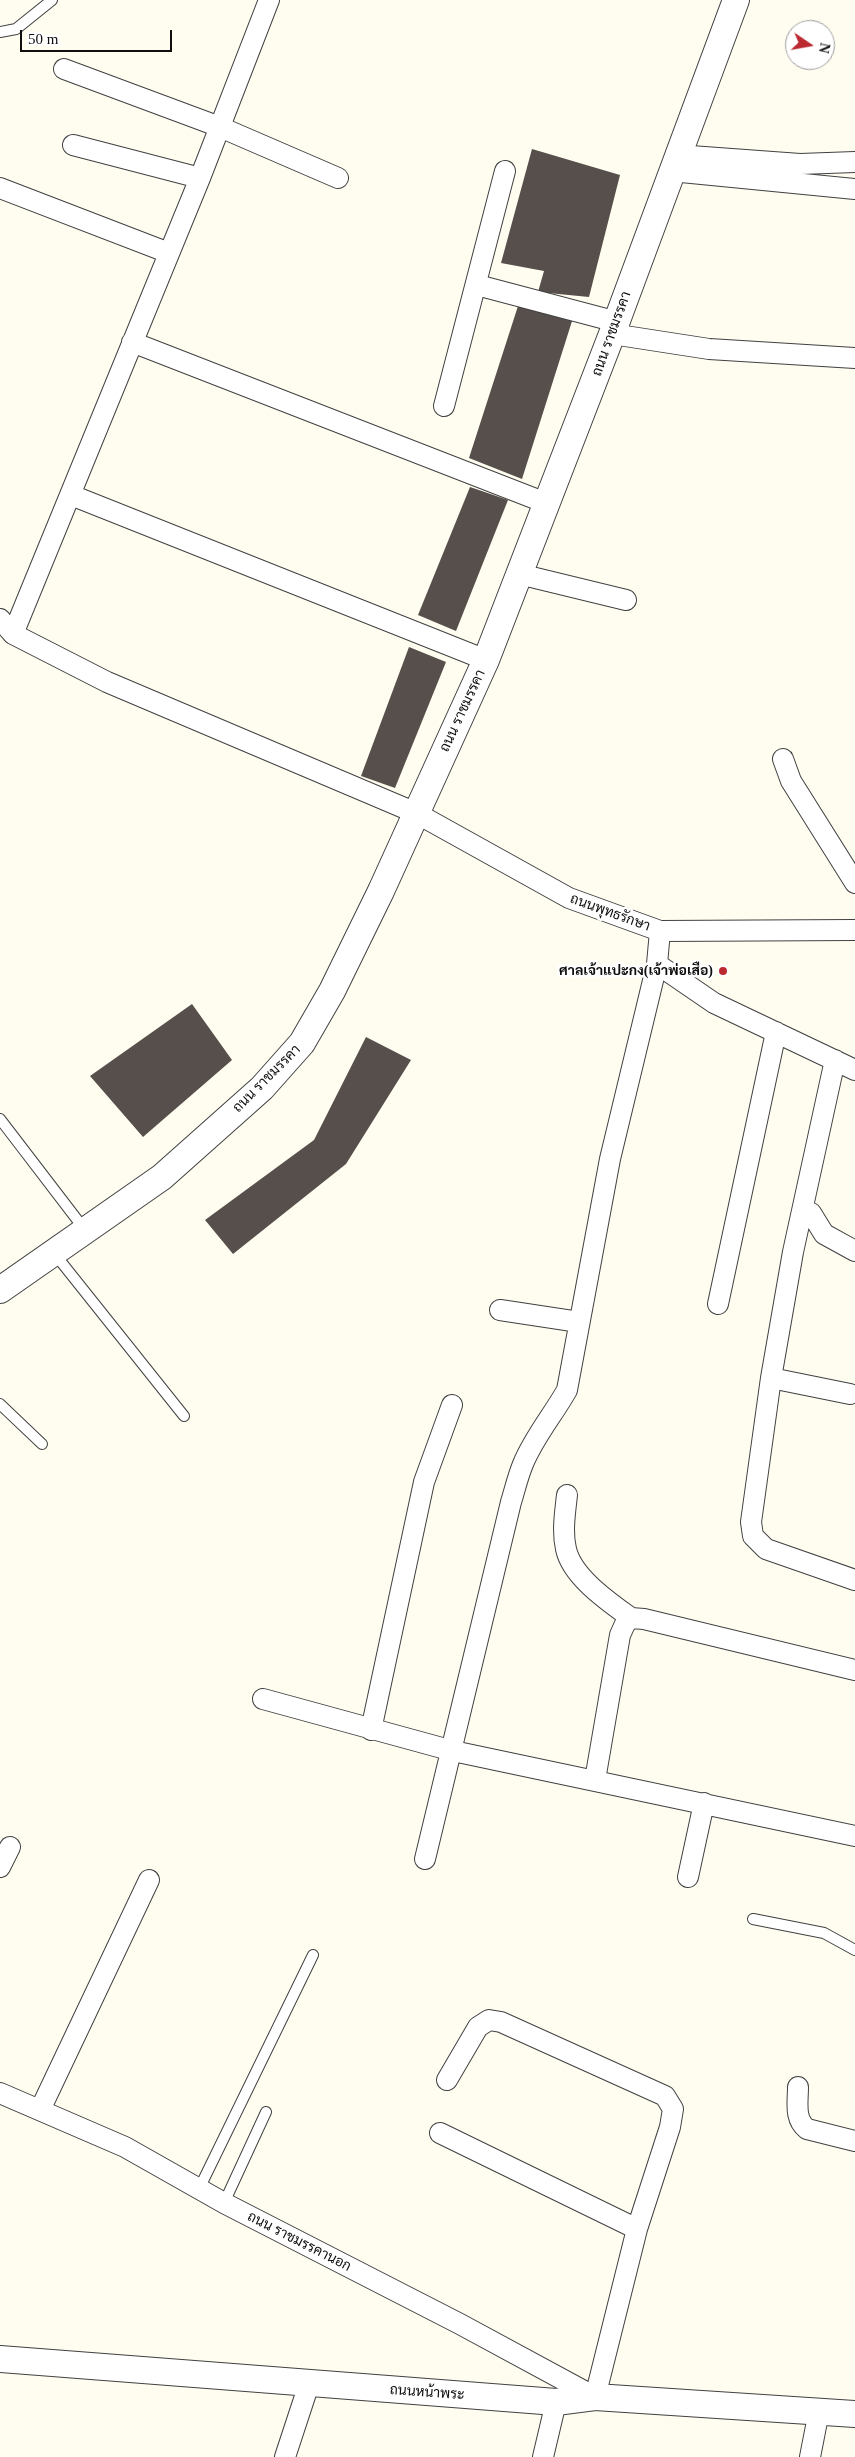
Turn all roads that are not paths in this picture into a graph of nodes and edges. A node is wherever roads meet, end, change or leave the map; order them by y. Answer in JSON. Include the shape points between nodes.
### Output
{"nodes":[{"id":1,"x":52,"y":0,"type":"edge"},
{"id":2,"x":269,"y":0,"type":"edge"},
{"id":3,"x":736,"y":0,"type":"edge"},
{"id":4,"x":0,"y":32,"type":"edge"},
{"id":5,"x":64,"y":69,"type":"dead end"},
{"id":6,"x":220,"y":127,"type":"junction"},
{"id":7,"x":73,"y":145,"type":"dead end"},
{"id":8,"x":855,"y":162,"type":"edge"},
{"id":9,"x":674,"y":163,"type":"junction"},
{"id":10,"x":505,"y":171,"type":"dead end"},
{"id":11,"x":200,"y":178,"type":"junction"},
{"id":12,"x":338,"y":178,"type":"dead end"},
{"id":13,"x":0,"y":188,"type":"edge"},
{"id":14,"x":855,"y":189,"type":"edge"},
{"id":15,"x":169,"y":253,"type":"junction"},
{"id":16,"x":477,"y":285,"type":"junction"},
{"id":17,"x":614,"y":328,"type":"junction"},
{"id":18,"x":132,"y":342,"type":"junction"},
{"id":19,"x":855,"y":358,"type":"edge"},
{"id":20,"x":444,"y":406,"type":"dead end"},
{"id":21,"x":71,"y":495,"type":"junction"},
{"id":22,"x":546,"y":503,"type":"junction"},
{"id":23,"x":519,"y":574,"type":"junction"},
{"id":24,"x":626,"y":600,"type":"dead end"},
{"id":25,"x":0,"y":620,"type":"edge"},
{"id":26,"x":13,"y":634,"type":"junction"},
{"id":27,"x":486,"y":660,"type":"junction"},
{"id":28,"x":783,"y":760,"type":"dead end"},
{"id":29,"x":416,"y":813,"type":"junction"},
{"id":30,"x":855,"y":882,"type":"edge"},
{"id":31,"x":855,"y":930,"type":"edge"},
{"id":32,"x":660,"y":931,"type":"junction"},
{"id":33,"x":657,"y":964,"type":"junction"},
{"id":34,"x":776,"y":1032,"type":"junction"},
{"id":35,"x":835,"y":1060,"type":"junction"},
{"id":36,"x":855,"y":1070,"type":"edge"},
{"id":37,"x":0,"y":1119,"type":"edge"},
{"id":38,"x":803,"y":1209,"type":"junction"},
{"id":39,"x":85,"y":1230,"type":"junction"},
{"id":40,"x":855,"y":1251,"type":"edge"},
{"id":41,"x":54,"y":1252,"type":"junction"},
{"id":42,"x":0,"y":1290,"type":"edge"},
{"id":43,"x":718,"y":1304,"type":"dead end"},
{"id":44,"x":500,"y":1310,"type":"dead end"},
{"id":45,"x":579,"y":1322,"type":"junction"},
{"id":46,"x":771,"y":1378,"type":"junction"},
{"id":47,"x":850,"y":1394,"type":"dead end"},
{"id":48,"x":0,"y":1404,"type":"edge"},
{"id":49,"x":452,"y":1405,"type":"dead end"},
{"id":50,"x":184,"y":1416,"type":"dead end"},
{"id":51,"x":42,"y":1444,"type":"dead end"},
{"id":52,"x":566,"y":1495,"type":"dead end"},
{"id":53,"x":855,"y":1580,"type":"edge"},
{"id":54,"x":631,"y":1618,"type":"junction"},
{"id":55,"x":855,"y":1670,"type":"edge"},
{"id":56,"x":263,"y":1699,"type":"dead end"},
{"id":57,"x":371,"y":1730,"type":"junction"},
{"id":58,"x":453,"y":1751,"type":"junction"},
{"id":59,"x":595,"y":1780,"type":"junction"},
{"id":60,"x":704,"y":1804,"type":"junction"},
{"id":61,"x":855,"y":1836,"type":"edge"},
{"id":62,"x":10,"y":1847,"type":"dead end"},
{"id":63,"x":425,"y":1859,"type":"dead end"},
{"id":64,"x":0,"y":1867,"type":"edge"},
{"id":65,"x":688,"y":1877,"type":"dead end"},
{"id":66,"x":148,"y":1880,"type":"dead end"},
{"id":67,"x":752,"y":1919,"type":"dead end"},
{"id":68,"x":855,"y":1950,"type":"edge"},
{"id":69,"x":313,"y":1955,"type":"dead end"},
{"id":70,"x":447,"y":2080,"type":"dead end"},
{"id":71,"x":798,"y":2087,"type":"dead end"},
{"id":72,"x":0,"y":2093,"type":"edge"},
{"id":73,"x":40,"y":2110,"type":"junction"},
{"id":74,"x":266,"y":2112,"type":"dead end"},
{"id":75,"x":440,"y":2133,"type":"dead end"},
{"id":76,"x":855,"y":2141,"type":"edge"},
{"id":77,"x":199,"y":2189,"type":"junction"},
{"id":78,"x":224,"y":2203,"type":"junction"},
{"id":79,"x":638,"y":2228,"type":"junction"},
{"id":80,"x":0,"y":2359,"type":"edge"},
{"id":81,"x":309,"y":2384,"type":"junction"},
{"id":82,"x":595,"y":2397,"type":"junction"},
{"id":83,"x":556,"y":2402,"type":"junction"},
{"id":84,"x":819,"y":2412,"type":"junction"},
{"id":85,"x":855,"y":2414,"type":"edge"},
{"id":86,"x":285,"y":2457,"type":"edge"},
{"id":87,"x":543,"y":2457,"type":"edge"},
{"id":88,"x":810,"y":2457,"type":"edge"}],
"edges":[{"from":1,"to":4,"type":"lane","via":[[16,29]]},
{"from":2,"to":6,"type":"street"},
{"from":3,"to":9,"type":"street","name":"ถนน ราชมรรคา"},
{"from":5,"to":6,"type":"street"},
{"from":6,"to":11,"type":"street"},
{"from":6,"to":12,"type":"street"},
{"from":7,"to":11,"type":"street"},
{"from":8,"to":9,"type":"street"},
{"from":9,"to":14,"type":"street"},
{"from":9,"to":17,"type":"street","name":"ถนน ราชมรรคา"},
{"from":10,"to":16,"type":"street"},
{"from":11,"to":15,"type":"street"},
{"from":13,"to":15,"type":"street"},
{"from":15,"to":18,"type":"street"},
{"from":16,"to":17,"type":"street"},
{"from":16,"to":20,"type":"street"},
{"from":17,"to":19,"type":"street","via":[[709,349]]},
{"from":17,"to":22,"type":"street","name":"ถนน ราชมรรคา"},
{"from":18,"to":21,"type":"street"},
{"from":18,"to":22,"type":"street"},
{"from":21,"to":26,"type":"street"},
{"from":21,"to":27,"type":"street"},
{"from":22,"to":23,"type":"street","name":"ถนน ราชมรรคา"},
{"from":23,"to":24,"type":"street"},
{"from":23,"to":27,"type":"street","name":"ถนน ราชมรรคา"},
{"from":25,"to":26,"type":"street"},
{"from":26,"to":29,"type":"street","name":"ถนนพุทธรักษา","via":[[107,682]]},
{"from":27,"to":29,"type":"street","name":"ถนน ราชมรรคา"},
{"from":28,"to":30,"type":"street","via":[[791,781]]},
{"from":29,"to":32,"type":"street","name":"ถนนพุทธรักษา","via":[[569,898]]},
{"from":29,"to":39,"type":"street","name":"ถนน ราชมรรคา","via":[[332,991],[302,1043],[262,1088],[162,1177]]},
{"from":31,"to":32,"type":"street","name":"ถนนพุทธรักษา"},
{"from":32,"to":33,"type":"street"},
{"from":33,"to":34,"type":"street","via":[[714,1003]]},
{"from":33,"to":45,"type":"street","via":[[610,1160]]},
{"from":34,"to":35,"type":"street"},
{"from":34,"to":43,"type":"street"},
{"from":35,"to":36,"type":"street"},
{"from":35,"to":38,"type":"street"},
{"from":37,"to":39,"type":"lane"},
{"from":38,"to":40,"type":"street","via":[[811,1213],[824,1234]]},
{"from":38,"to":46,"type":"street"},
{"from":39,"to":41,"type":"street","name":"ถนน ราชมรรคา"},
{"from":41,"to":42,"type":"street","name":"ถนน ราชมรรคา"},
{"from":41,"to":50,"type":"lane"},
{"from":44,"to":45,"type":"street"},
{"from":45,"to":58,"type":"street","via":[[566,1390],[523,1464],[511,1502]]},
{"from":46,"to":47,"type":"street"},
{"from":46,"to":53,"type":"street","via":[[751,1522],[753,1536],[766,1549]]},
{"from":48,"to":51,"type":"lane"},
{"from":49,"to":57,"type":"street","via":[[424,1482]]},
{"from":52,"to":54,"type":"street","via":[[566,1551],[594,1590]]},
{"from":54,"to":55,"type":"street"},
{"from":54,"to":59,"type":"street","via":[[620,1635]]},
{"from":56,"to":57,"type":"street"},
{"from":57,"to":58,"type":"street"},
{"from":58,"to":59,"type":"street"},
{"from":58,"to":63,"type":"street"},
{"from":59,"to":60,"type":"street"},
{"from":60,"to":61,"type":"street"},
{"from":60,"to":65,"type":"street"},
{"from":62,"to":64,"type":"street"},
{"from":66,"to":73,"type":"street"},
{"from":67,"to":68,"type":"lane","via":[[824,1933]]},
{"from":69,"to":77,"type":"lane"},
{"from":70,"to":79,"type":"street","via":[[478,2027],[489,2020],[501,2022],[665,2096],[673,2109],[670,2127]]},
{"from":71,"to":76,"type":"street","via":[[801,2125]]},
{"from":72,"to":73,"type":"street","name":"ถนน ราชมรรคานอก"},
{"from":73,"to":77,"type":"street","name":"ถนน ราชมรรคานอก","via":[[125,2147]]},
{"from":74,"to":78,"type":"lane"},
{"from":75,"to":79,"type":"street"},
{"from":77,"to":78,"type":"street","name":"ถนน ราชมรรคานอก"},
{"from":78,"to":82,"type":"street","name":"ถนน ราชมรรคานอก"},
{"from":79,"to":82,"type":"street"},
{"from":80,"to":81,"type":"street","name":"ถนนหน้าพระ"},
{"from":81,"to":83,"type":"street","name":"ถนนหน้าพระ"},
{"from":81,"to":86,"type":"street"},
{"from":82,"to":83,"type":"street","name":"ถนนหน้าพระ"},
{"from":82,"to":84,"type":"street","name":"ถนนหน้าพระ"},
{"from":83,"to":87,"type":"street"},
{"from":84,"to":85,"type":"street","name":"ถนนหน้าพระ"},
{"from":84,"to":88,"type":"street"}]}
